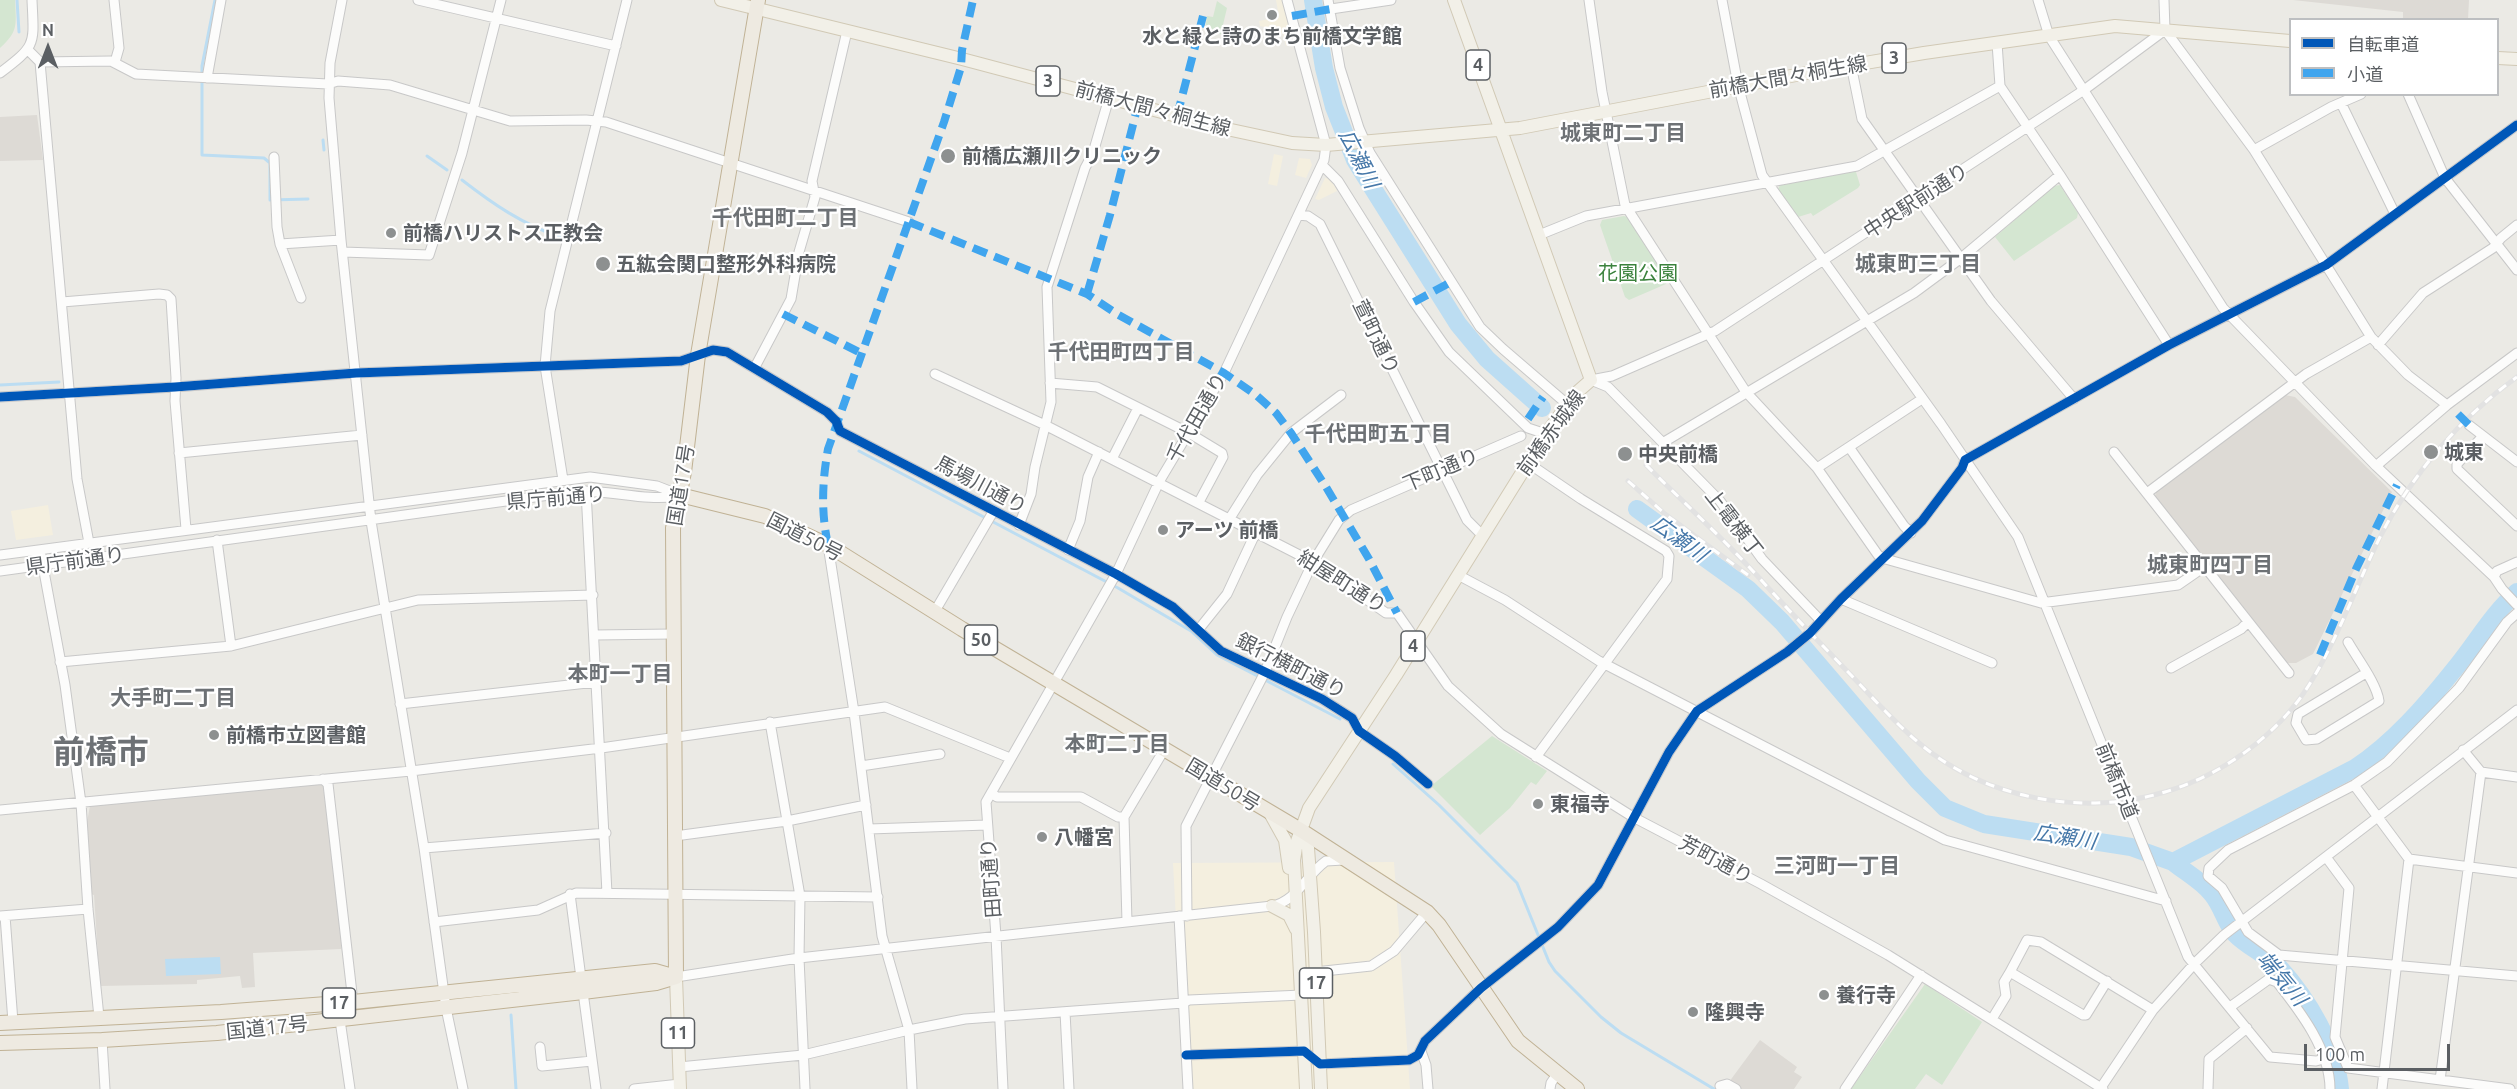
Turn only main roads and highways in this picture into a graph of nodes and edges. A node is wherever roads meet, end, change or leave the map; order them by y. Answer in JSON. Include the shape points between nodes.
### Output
{"nodes":[{"id":1,"x":721,"y":0,"type":"edge"},
{"id":2,"x":1454,"y":0,"type":"edge"},
{"id":3,"x":758,"y":4,"type":"edge"},
{"id":4,"x":2289,"y":41,"type":"edge"},
{"id":5,"x":2499,"y":58,"type":"edge"},
{"id":6,"x":2517,"y":59,"type":"edge"},
{"id":7,"x":1501,"y":129,"type":"junction"},
{"id":8,"x":680,"y":495,"type":"junction"},
{"id":9,"x":1270,"y":813,"type":"junction"},
{"id":10,"x":1302,"y":831,"type":"junction"},
{"id":11,"x":1296,"y":898,"type":"junction"},
{"id":12,"x":1312,"y":909,"type":"junction"},
{"id":13,"x":1299,"y":939,"type":"junction"},
{"id":14,"x":676,"y":977,"type":"junction"},
{"id":15,"x":6,"y":1023,"type":"edge"},
{"id":16,"x":0,"y":1043,"type":"edge"},
{"id":17,"x":680,"y":1086,"type":"edge"},
{"id":18,"x":1306,"y":1089,"type":"edge"},
{"id":19,"x":1321,"y":1089,"type":"edge"},
{"id":20,"x":1577,"y":1089,"type":"edge"}],
"edges":[{"from":1,"to":3,"type":"main road","name":"前橋大間々桐生線"},
{"from":2,"to":7,"type":"main road","name":"前橋赤城線","number":"4"},
{"from":3,"to":7,"type":"main road","name":"前橋大間々桐生線","number":"3","via":[[847,31],[1292,142],[1340,145]]},
{"from":3,"to":8,"type":"highway","name":"国道17号","via":[[698,355]]},
{"from":4,"to":7,"type":"main road","name":"前橋大間々桐生線","number":"3","via":[[2115,26],[1851,65]]},
{"from":5,"to":6,"type":"main road"},
{"from":7,"to":10,"type":"main road","name":"前橋赤城線","number":"4","via":[[1591,380],[1567,404],[1528,462],[1309,808]]},
{"from":8,"to":9,"type":"highway","name":"国道50号","number":"50","via":[[765,516],[828,545]]},
{"from":8,"to":14,"type":"highway","name":"国道17号","via":[[673,528],[672,634]]},
{"from":9,"to":10,"type":"highway","name":"国道50号","number":"50"},
{"from":9,"to":11,"type":"main road","via":[[1285,840]]},
{"from":10,"to":11,"type":"main road","number":"17","via":[[1294,860]]},
{"from":10,"to":12,"type":"main road","number":"17","via":[[1308,848]]},
{"from":10,"to":20,"type":"highway","name":"国道50号","number":"50","via":[[1427,912],[1518,1041]]},
{"from":11,"to":12,"type":"main road"},
{"from":11,"to":13,"type":"main road","number":"17"},
{"from":11,"to":13,"type":"main road","via":[[1275,905],[1292,918]]},
{"from":12,"to":19,"type":"main road","number":"17"},
{"from":13,"to":18,"type":"main road","number":"17"},
{"from":14,"to":15,"type":"highway","name":"国道17号","number":"17","via":[[655,971],[353,1002]]},
{"from":14,"to":16,"type":"highway","name":"国道17号","number":"17","via":[[583,992],[217,1033]]},
{"from":14,"to":17,"type":"main road","number":"11"}]}
